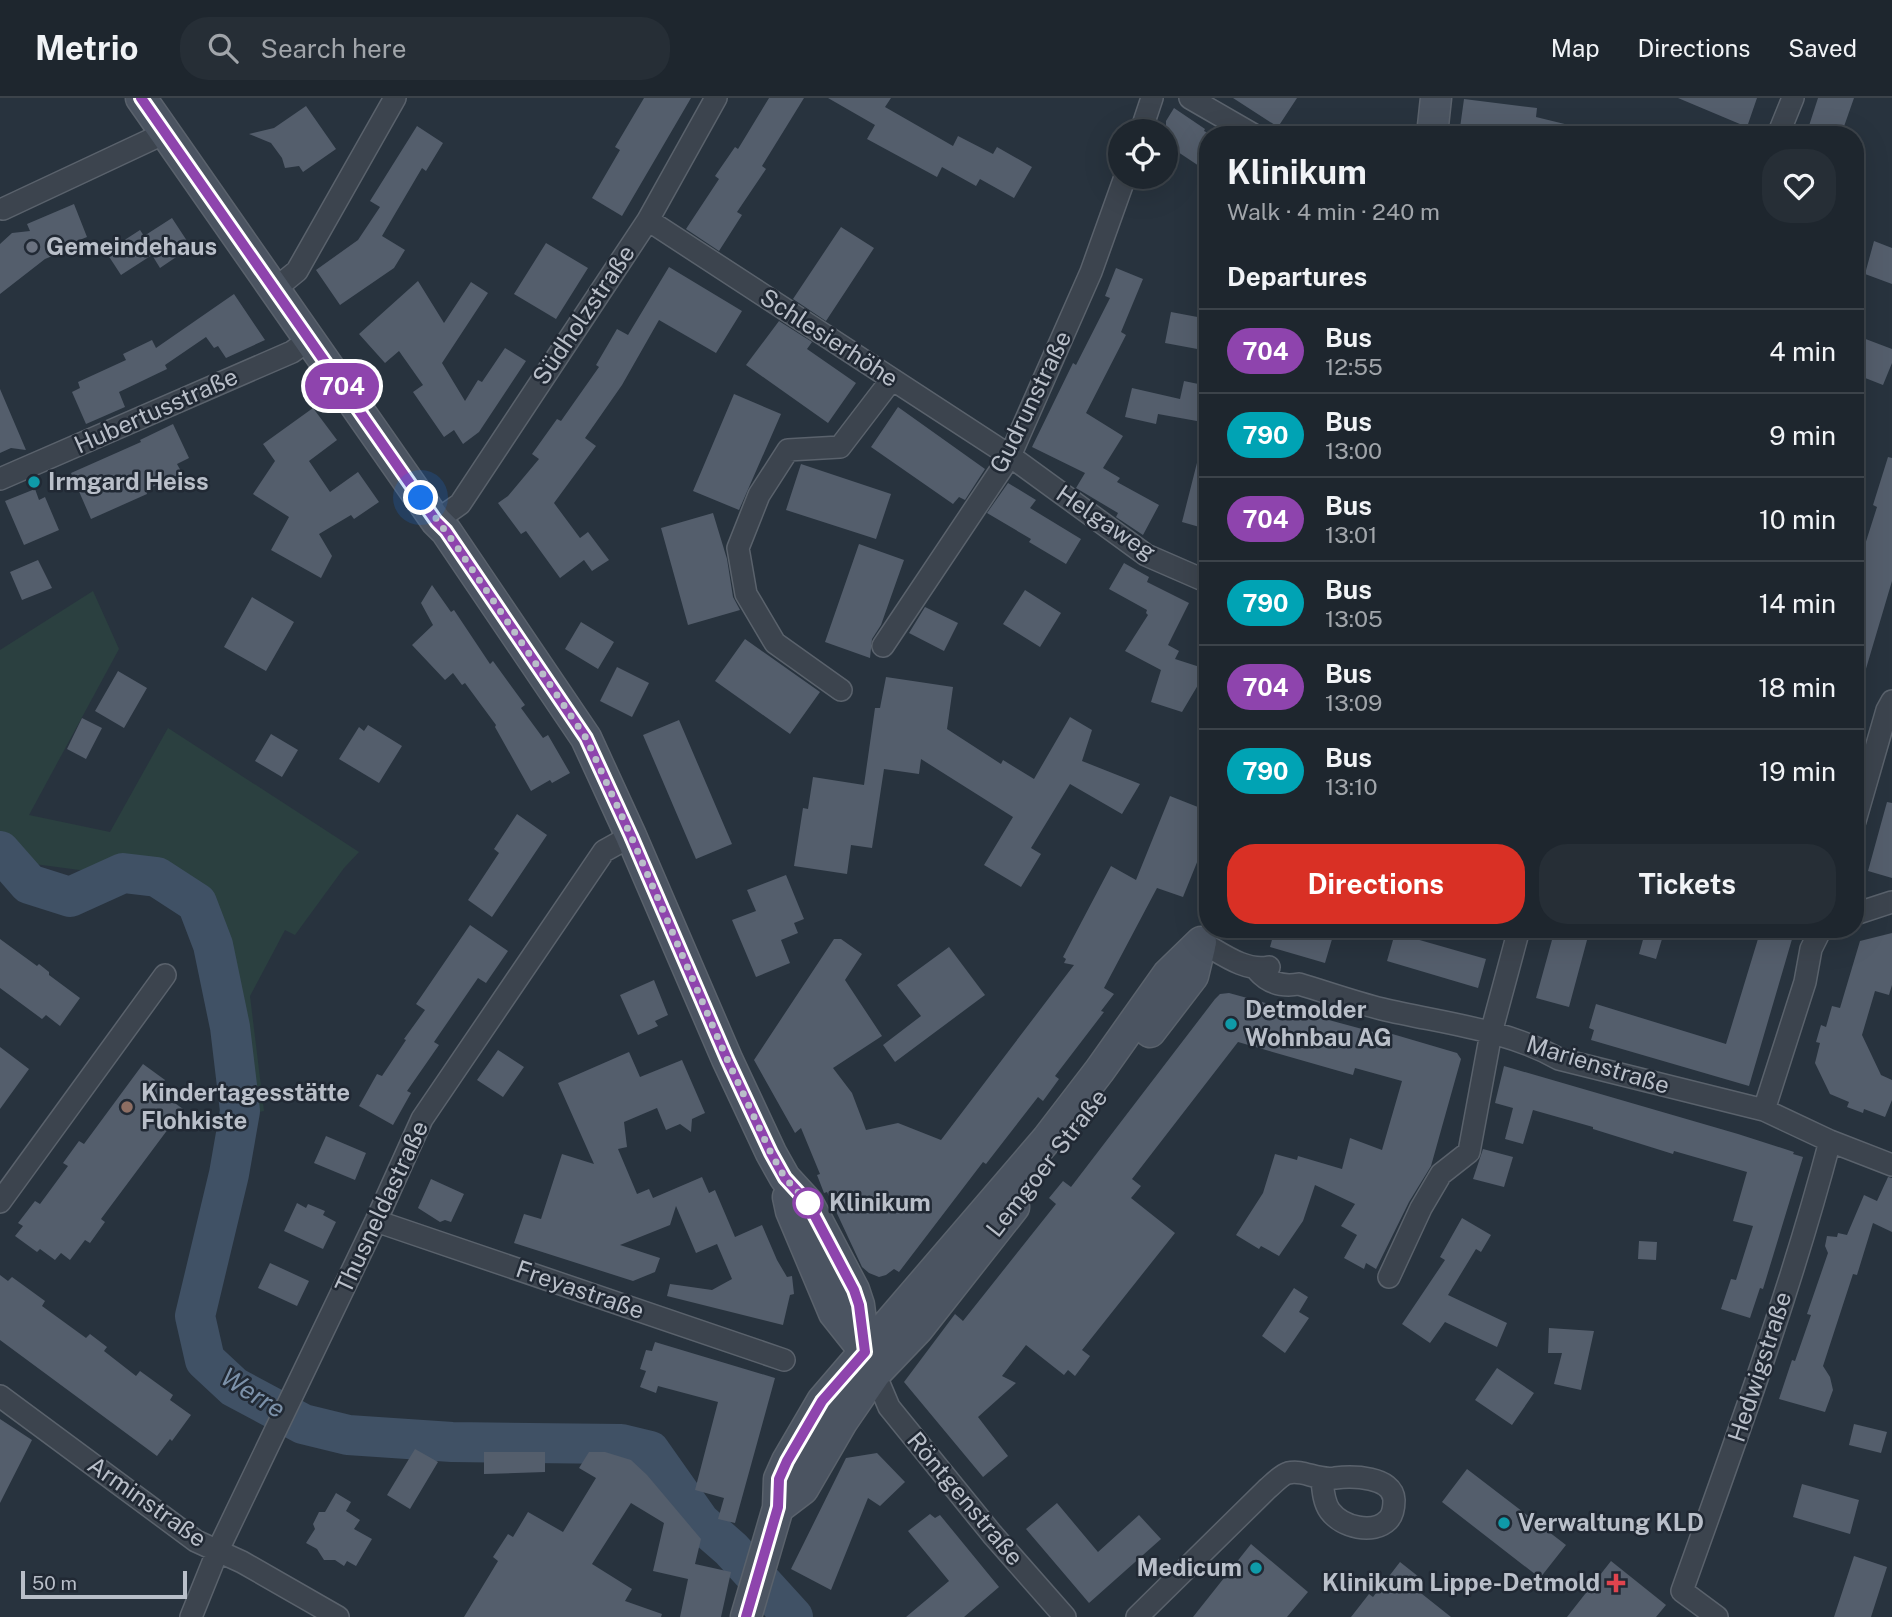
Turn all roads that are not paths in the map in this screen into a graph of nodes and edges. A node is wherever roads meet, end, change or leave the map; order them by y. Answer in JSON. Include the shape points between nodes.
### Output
{"nodes":[{"id":1,"x":141,"y":98,"type":"edge"},
{"id":2,"x":394,"y":98,"type":"edge"},
{"id":3,"x":716,"y":98,"type":"edge"},
{"id":4,"x":1152,"y":98,"type":"edge"},
{"id":5,"x":1190,"y":98,"type":"edge"},
{"id":6,"x":1436,"y":98,"type":"edge"},
{"id":7,"x":1793,"y":98,"type":"edge"},
{"id":8,"x":1145,"y":119,"type":"edge"},
{"id":9,"x":1238,"y":126,"type":"edge"},
{"id":10,"x":1433,"y":126,"type":"edge"},
{"id":11,"x":1782,"y":126,"type":"edge"},
{"id":12,"x":165,"y":134,"type":"junction"},
{"id":13,"x":1121,"y":189,"type":"edge"},
{"id":14,"x":4,"y":209,"type":"dead end"},
{"id":15,"x":648,"y":220,"type":"junction"},
{"id":16,"x":275,"y":289,"type":"junction"},
{"id":17,"x":310,"y":339,"type":"junction"},
{"id":18,"x":892,"y":379,"type":"junction"},
{"id":19,"x":1010,"y":456,"type":"junction"},
{"id":20,"x":0,"y":479,"type":"edge"},
{"id":21,"x":436,"y":521,"type":"junction"},
{"id":22,"x":1199,"y":578,"type":"edge"},
{"id":23,"x":883,"y":646,"type":"dead end"},
{"id":24,"x":841,"y":690,"type":"dead end"},
{"id":25,"x":1892,"y":701,"type":"edge"},
{"id":26,"x":1864,"y":792,"type":"edge"},
{"id":27,"x":631,"y":836,"type":"junction"},
{"id":28,"x":1892,"y":902,"type":"edge"},
{"id":29,"x":1864,"y":911,"type":"edge"},
{"id":30,"x":1200,"y":938,"type":"edge"},
{"id":31,"x":1210,"y":938,"type":"edge"},
{"id":32,"x":1517,"y":938,"type":"edge"},
{"id":33,"x":1816,"y":938,"type":"edge"},
{"id":34,"x":165,"y":975,"type":"dead end"},
{"id":35,"x":1491,"y":1033,"type":"junction"},
{"id":36,"x":1764,"y":1110,"type":"junction"},
{"id":37,"x":1830,"y":1141,"type":"junction"},
{"id":38,"x":1892,"y":1164,"type":"edge"},
{"id":39,"x":0,"y":1202,"type":"edge"},
{"id":40,"x":376,"y":1221,"type":"junction"},
{"id":41,"x":1389,"y":1277,"type":"dead end"},
{"id":42,"x":784,"y":1360,"type":"dead end"},
{"id":43,"x":870,"y":1363,"type":"junction"},
{"id":44,"x":0,"y":1396,"type":"edge"},
{"id":45,"x":1322,"y":1480,"type":"dead end"},
{"id":46,"x":218,"y":1550,"type":"junction"},
{"id":47,"x":191,"y":1617,"type":"edge"},
{"id":48,"x":338,"y":1617,"type":"edge"},
{"id":49,"x":746,"y":1617,"type":"edge"},
{"id":50,"x":1065,"y":1617,"type":"edge"},
{"id":51,"x":1138,"y":1617,"type":"edge"},
{"id":52,"x":1717,"y":1617,"type":"edge"}],
"edges":[{"from":1,"to":12,"type":"street"},
{"from":2,"to":16,"type":"street","via":[[297,271]]},
{"from":3,"to":15,"type":"street","name":"Südholzstraße"},
{"from":4,"to":8,"type":"street"},
{"from":5,"to":9,"type":"street"},
{"from":6,"to":10,"type":"street"},
{"from":7,"to":11,"type":"street"},
{"from":12,"to":14,"type":"street"},
{"from":12,"to":16,"type":"street"},
{"from":13,"to":19,"type":"street","name":"Gudrunstraße","via":[[1091,272]]},
{"from":15,"to":18,"type":"street","name":"Schlesierhöhe"},
{"from":15,"to":21,"type":"street","name":"Südholzstraße","via":[[460,504]]},
{"from":16,"to":17,"type":"street"},
{"from":17,"to":20,"type":"street","name":"Hubertusstraße","via":[[282,356]]},
{"from":17,"to":21,"type":"street"},
{"from":18,"to":19,"type":"street","name":"Schlesierhöhe"},
{"from":18,"to":24,"type":"street","via":[[841,447],[788,450],[759,495],[738,548],[746,594],[775,643]]},
{"from":19,"to":22,"type":"street","name":"Helgaweg","via":[[1146,555]]},
{"from":19,"to":23,"type":"street","name":"Gudrunstraße"},
{"from":21,"to":27,"type":"street","via":[[586,738]]},
{"from":25,"to":26,"type":"street"},
{"from":27,"to":40,"type":"street","name":"Thusneldastraße","via":[[604,851],[422,1119]]},
{"from":27,"to":43,"type":"street","via":[[727,1059],[785,1178],[791,1211],[834,1313]]},
{"from":28,"to":29,"type":"street"},
{"from":30,"to":43,"type":"street","name":"Lemgoer Straße"},
{"from":31,"to":35,"type":"street","name":"Marienstraße","via":[[1266,980],[1299,984]]},
{"from":32,"to":35,"type":"street"},
{"from":33,"to":36,"type":"street"},
{"from":34,"to":39,"type":"street"},
{"from":35,"to":36,"type":"street","name":"Marienstraße","via":[[1559,1059]]},
{"from":35,"to":41,"type":"street","via":[[1469,1152],[1441,1174]]},
{"from":36,"to":37,"type":"street","name":"Marienstraße"},
{"from":37,"to":38,"type":"street","name":"Marienstraße"},
{"from":37,"to":52,"type":"street","name":"Hedwigstraße","via":[[1743,1418],[1682,1591]]},
{"from":40,"to":42,"type":"street","name":"Freyastraße"},
{"from":40,"to":46,"type":"street","name":"Thusneldastraße"},
{"from":43,"to":49,"type":"street","name":"Lemgoer Straße","via":[[822,1401],[787,1461]]},
{"from":43,"to":50,"type":"street","name":"Röntgenstraße","via":[[889,1407]]},
{"from":44,"to":46,"type":"street","name":"Arminstraße","via":[[196,1541]]},
{"from":45,"to":51,"type":"street","via":[[1287,1473]]},
{"from":46,"to":47,"type":"street","name":"Thusneldastraße"},
{"from":46,"to":48,"type":"street","name":"Arminstraße"}]}
